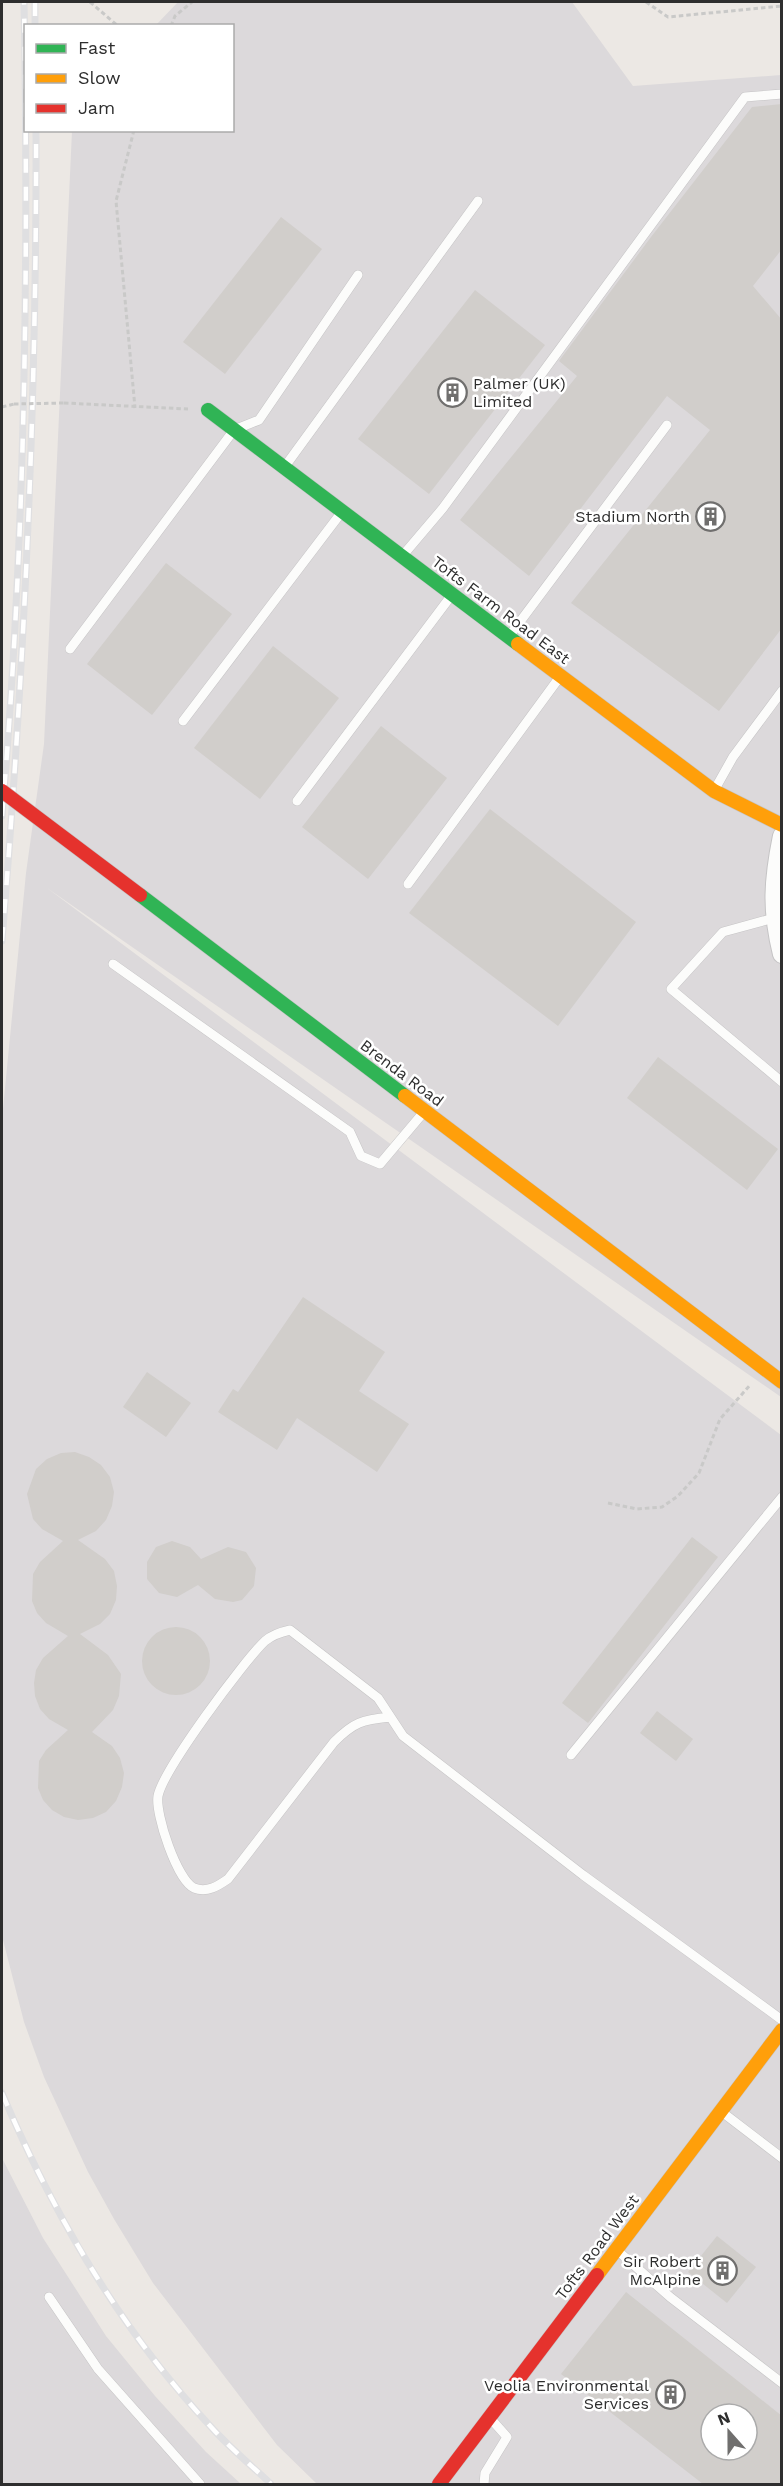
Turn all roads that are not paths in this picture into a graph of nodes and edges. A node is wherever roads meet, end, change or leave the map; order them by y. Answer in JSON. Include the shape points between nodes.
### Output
{"nodes":[{"id":1,"x":782,"y":94,"type":"edge"},
{"id":2,"x":478,"y":201,"type":"dead end"},
{"id":3,"x":358,"y":275,"type":"dead end"},
{"id":4,"x":208,"y":410,"type":"road end"},
{"id":5,"x":667,"y":425,"type":"dead end"},
{"id":6,"x":234,"y":430,"type":"junction"},
{"id":7,"x":284,"y":467,"type":"junction"},
{"id":8,"x":342,"y":511,"type":"junction"},
{"id":9,"x":402,"y":556,"type":"junction"},
{"id":10,"x":452,"y":594,"type":"junction"},
{"id":11,"x":509,"y":636,"type":"junction"},
{"id":12,"x":70,"y":649,"type":"dead end"},
{"id":13,"x":561,"y":676,"type":"junction"},
{"id":14,"x":782,"y":691,"type":"edge"},
{"id":15,"x":183,"y":721,"type":"dead end"},
{"id":16,"x":2,"y":791,"type":"edge"},
{"id":17,"x":714,"y":791,"type":"junction"},
{"id":18,"x":297,"y":801,"type":"dead end"},
{"id":19,"x":782,"y":825,"type":"edge"},
{"id":20,"x":782,"y":836,"type":"edge"},
{"id":21,"x":408,"y":884,"type":"dead end"},
{"id":22,"x":774,"y":918,"type":"junction"},
{"id":23,"x":782,"y":954,"type":"edge"},
{"id":24,"x":113,"y":964,"type":"dead end"},
{"id":25,"x":782,"y":1082,"type":"edge"},
{"id":26,"x":424,"y":1111,"type":"junction"},
{"id":27,"x":782,"y":1382,"type":"edge"},
{"id":28,"x":782,"y":1497,"type":"edge"},
{"id":29,"x":390,"y":1717,"type":"junction"},
{"id":30,"x":571,"y":1755,"type":"dead end"},
{"id":31,"x":782,"y":2020,"type":"edge"},
{"id":32,"x":782,"y":2030,"type":"edge"},
{"id":33,"x":720,"y":2111,"type":"junction"},
{"id":34,"x":782,"y":2158,"type":"edge"},
{"id":35,"x":616,"y":2249,"type":"junction"},
{"id":36,"x":49,"y":2297,"type":"dead end"},
{"id":37,"x":782,"y":2383,"type":"edge"},
{"id":38,"x":489,"y":2417,"type":"junction"},
{"id":39,"x":200,"y":2484,"type":"edge"},
{"id":40,"x":439,"y":2484,"type":"edge"},
{"id":41,"x":484,"y":2484,"type":"edge"}],
"edges":[{"from":1,"to":9,"type":"lane","via":[[745,97],[443,508]]},
{"from":2,"to":7,"type":"lane"},
{"from":3,"to":6,"type":"lane","via":[[259,420]]},
{"from":4,"to":6,"type":"street","name":"Tofts Farm Road East"},
{"from":5,"to":11,"type":"lane"},
{"from":6,"to":7,"type":"street","name":"Tofts Farm Road East"},
{"from":6,"to":12,"type":"lane"},
{"from":7,"to":8,"type":"street","name":"Tofts Farm Road East"},
{"from":8,"to":9,"type":"street","name":"Tofts Farm Road East"},
{"from":8,"to":15,"type":"lane"},
{"from":9,"to":10,"type":"street","name":"Tofts Farm Road East"},
{"from":10,"to":11,"type":"street","name":"Tofts Farm Road East"},
{"from":10,"to":18,"type":"lane"},
{"from":11,"to":13,"type":"street","name":"Tofts Farm Road East"},
{"from":13,"to":17,"type":"street","name":"Tofts Farm Road East"},
{"from":13,"to":21,"type":"lane"},
{"from":14,"to":17,"type":"lane","via":[[733,757]]},
{"from":16,"to":26,"type":"street","name":"Brenda Road","bridge":true},
{"from":17,"to":19,"type":"street","name":"Tofts Farm Road East"},
{"from":20,"to":22,"type":"street","via":[[773,882]]},
{"from":22,"to":23,"type":"street"},
{"from":22,"to":25,"type":"lane","via":[[723,932],[671,989]]},
{"from":24,"to":26,"type":"lane","via":[[350,1132],[361,1156],[380,1164]]},
{"from":26,"to":27,"type":"street","name":"Brenda Road"},
{"from":28,"to":30,"type":"lane"},
{"from":29,"to":29,"type":"lane","via":[[378,1698],[290,1630],[265,1641],[221,1694],[158,1794],[161,1824],[184,1878],[193,1887],[205,1890],[228,1879],[334,1742],[361,1720]]},
{"from":29,"to":31,"type":"lane","via":[[403,1736],[583,1875]]},
{"from":32,"to":33,"type":"street","name":"Tofts Road West"},
{"from":33,"to":34,"type":"lane"},
{"from":33,"to":35,"type":"street","name":"Tofts Road West"},
{"from":35,"to":37,"type":"lane"},
{"from":35,"to":38,"type":"street","name":"Tofts Road West"},
{"from":36,"to":39,"type":"lane","via":[[98,2368]]},
{"from":38,"to":40,"type":"street","name":"Tofts Road West"},
{"from":38,"to":41,"type":"lane","via":[[507,2437],[485,2473]]}]}
